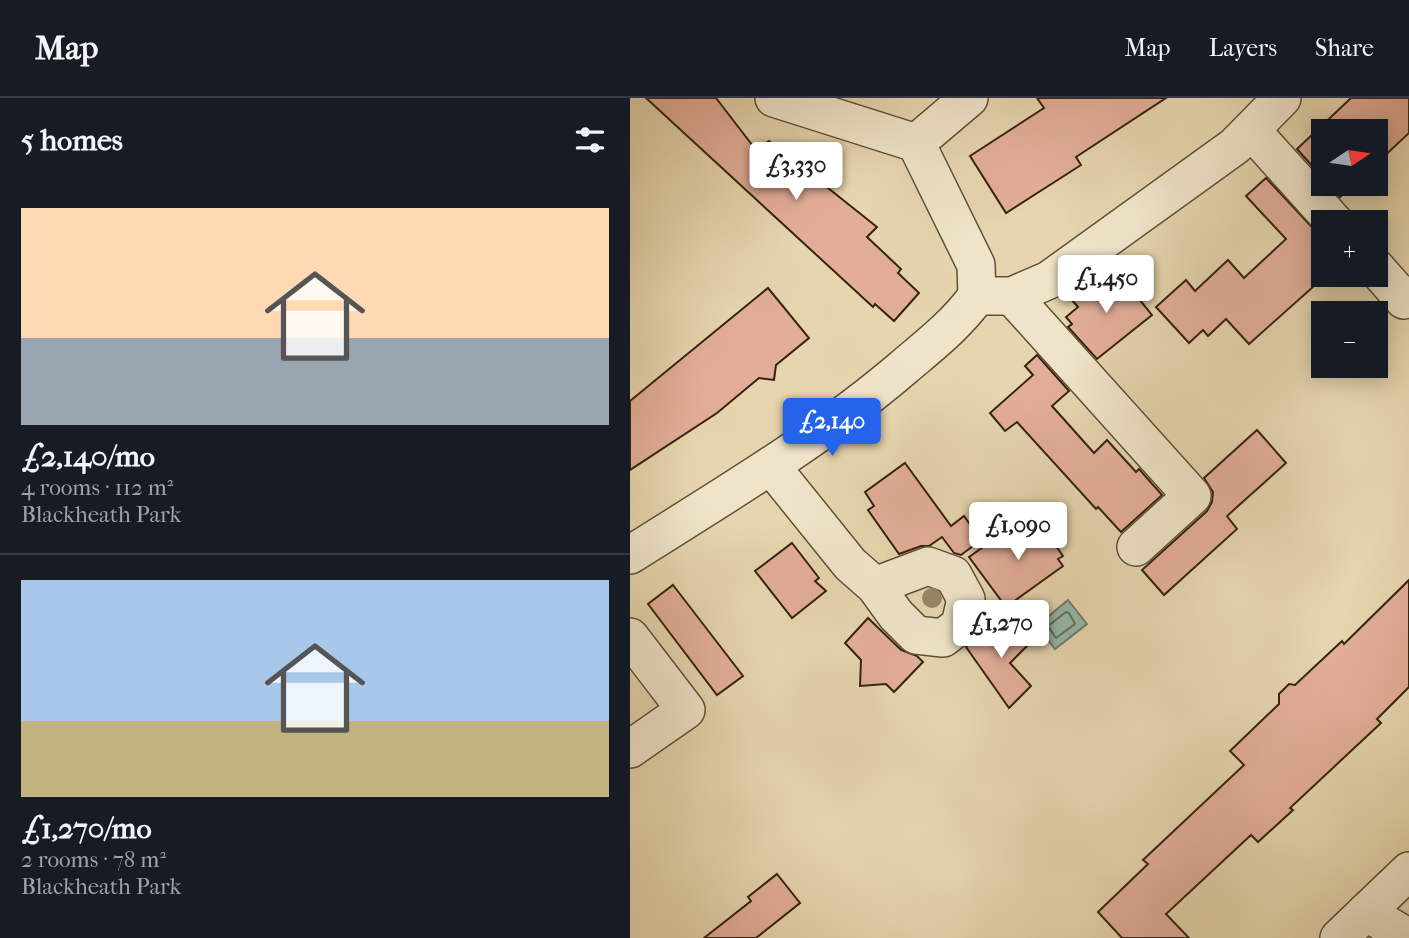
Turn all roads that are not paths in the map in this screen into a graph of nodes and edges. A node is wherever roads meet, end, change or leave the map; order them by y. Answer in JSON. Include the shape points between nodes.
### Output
{"nodes":[{"id":1,"x":774,"y":98,"type":"edge"},
{"id":2,"x":969,"y":98,"type":"edge"},
{"id":3,"x":1282,"y":98,"type":"edge"},
{"id":4,"x":1251,"y":130,"type":"junction"},
{"id":5,"x":916,"y":143,"type":"junction"},
{"id":6,"x":1323,"y":210,"type":"edge"},
{"id":7,"x":1388,"y":282,"type":"edge"},
{"id":8,"x":1409,"y":295,"type":"edge"},
{"id":9,"x":976,"y":296,"type":"junction"},
{"id":10,"x":1012,"y":296,"type":"junction"},
{"id":11,"x":771,"y":466,"type":"junction"},
{"id":12,"x":1136,"y":547,"type":"dead end"},
{"id":13,"x":630,"y":555,"type":"edge"},
{"id":14,"x":875,"y":586,"type":"dead end"},
{"id":15,"x":630,"y":637,"type":"edge"},
{"id":16,"x":630,"y":749,"type":"edge"},
{"id":17,"x":1409,"y":871,"type":"edge"},
{"id":18,"x":1366,"y":912,"type":"junction"},
{"id":19,"x":1339,"y":938,"type":"edge"},
{"id":20,"x":1409,"y":938,"type":"edge"}],
"edges":[{"from":1,"to":5,"type":"street"},
{"from":2,"to":5,"type":"street"},
{"from":3,"to":4,"type":"street"},
{"from":4,"to":6,"type":"street"},
{"from":4,"to":10,"type":"street","via":[[1049,279]]},
{"from":5,"to":9,"type":"street","via":[[976,265]]},
{"from":7,"to":8,"type":"street","via":[[1404,300]]},
{"from":9,"to":10,"type":"street"},
{"from":9,"to":11,"type":"street","via":[[960,320],[869,397]]},
{"from":10,"to":12,"type":"street","via":[[1192,496]]},
{"from":11,"to":13,"type":"street"},
{"from":11,"to":14,"type":"street","via":[[850,564]]},
{"from":15,"to":16,"type":"street","via":[[686,710]]},
{"from":17,"to":18,"type":"street"},
{"from":18,"to":19,"type":"street"},
{"from":18,"to":20,"type":"street"}]}
